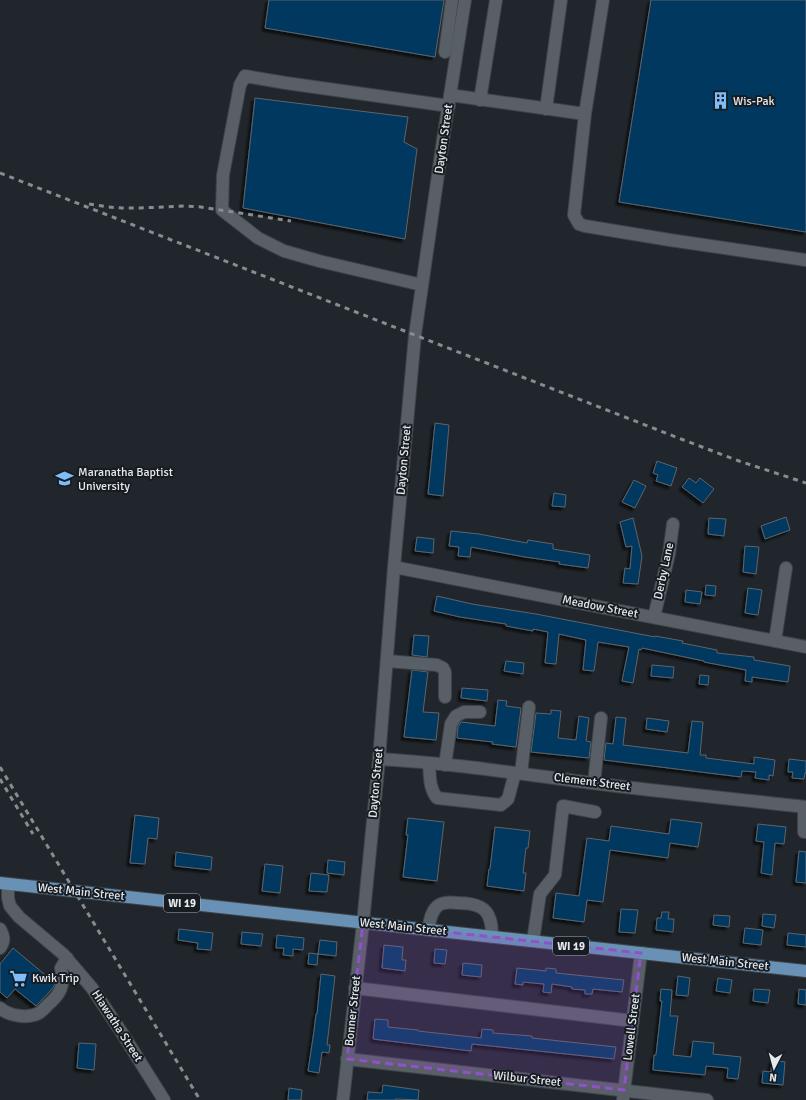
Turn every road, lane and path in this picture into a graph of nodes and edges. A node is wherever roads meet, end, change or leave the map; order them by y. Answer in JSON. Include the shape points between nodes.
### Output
{"nodes":[{"id":1,"x":452,"y":0,"type":"edge"},
{"id":2,"x":465,"y":0,"type":"edge"},
{"id":3,"x":496,"y":0,"type":"edge"},
{"id":4,"x":561,"y":0,"type":"edge"},
{"id":5,"x":603,"y":0,"type":"edge"},
{"id":6,"x":445,"y":52,"type":"dead end"},
{"id":7,"x":480,"y":100,"type":"junction"},
{"id":8,"x":449,"y":101,"type":"junction"},
{"id":9,"x":546,"y":108,"type":"junction"},
{"id":10,"x":585,"y":114,"type":"junction"},
{"id":11,"x":806,"y":260,"type":"edge"},
{"id":12,"x":422,"y":285,"type":"junction"},
{"id":13,"x":673,"y":524,"type":"dead end"},
{"id":14,"x":394,"y":567,"type":"junction"},
{"id":15,"x":786,"y":568,"type":"dead end"},
{"id":16,"x":654,"y":617,"type":"junction"},
{"id":17,"x":775,"y":641,"type":"junction"},
{"id":18,"x":806,"y":647,"type":"edge"},
{"id":19,"x":387,"y":661,"type":"junction"},
{"id":20,"x":445,"y":697,"type":"dead end"},
{"id":21,"x":529,"y":707,"type":"dead end"},
{"id":22,"x":480,"y":712,"type":"dead end"},
{"id":23,"x":601,"y":718,"type":"dead end"},
{"id":24,"x":379,"y":759,"type":"junction"},
{"id":25,"x":430,"y":763,"type":"junction"},
{"id":26,"x":446,"y":765,"type":"junction"},
{"id":27,"x":518,"y":773,"type":"junction"},
{"id":28,"x":594,"y":783,"type":"junction"},
{"id":29,"x":805,"y":807,"type":"edge"},
{"id":30,"x":594,"y":812,"type":"dead end"},
{"id":31,"x":806,"y":832,"type":"edge"},
{"id":32,"x":4,"y":883,"type":"edge"},
{"id":33,"x":363,"y":923,"type":"junction"},
{"id":34,"x":0,"y":929,"type":"edge"},
{"id":35,"x":428,"y":930,"type":"junction"},
{"id":36,"x":492,"y":937,"type":"junction"},
{"id":37,"x":534,"y":942,"type":"junction"},
{"id":38,"x":0,"y":948,"type":"edge"},
{"id":39,"x":641,"y":953,"type":"junction"},
{"id":40,"x":67,"y":958,"type":"junction"},
{"id":41,"x":806,"y":971,"type":"edge"},
{"id":42,"x":355,"y":988,"type":"junction"},
{"id":43,"x":0,"y":1008,"type":"edge"},
{"id":44,"x":632,"y":1021,"type":"junction"},
{"id":45,"x":348,"y":1059,"type":"junction"},
{"id":46,"x":623,"y":1095,"type":"edge"},
{"id":47,"x":164,"y":1100,"type":"edge"},
{"id":48,"x":343,"y":1100,"type":"edge"},
{"id":49,"x":707,"y":1100,"type":"edge"}],
"edges":[{"from":1,"to":6,"type":"street"},
{"from":2,"to":8,"type":"street","name":"Dayton Street"},
{"from":3,"to":7,"type":"street"},
{"from":4,"to":9,"type":"street"},
{"from":5,"to":10,"type":"street"},
{"from":7,"to":8,"type":"street"},
{"from":7,"to":9,"type":"street"},
{"from":8,"to":12,"type":"street","name":"Dayton Street"},
{"from":8,"to":12,"type":"street","via":[[245,76],[240,85],[223,176],[222,210],[258,238],[284,251]]},
{"from":9,"to":10,"type":"street"},
{"from":10,"to":11,"type":"street","via":[[574,215],[579,224]]},
{"from":12,"to":14,"type":"street","name":"Dayton Street","via":[[415,335]]},
{"from":13,"to":16,"type":"street","name":"Derby Lane","via":[[669,554]]},
{"from":14,"to":16,"type":"street","name":"Meadow Street"},
{"from":14,"to":19,"type":"street","name":"Dayton Street"},
{"from":15,"to":17,"type":"street"},
{"from":16,"to":17,"type":"street","name":"Meadow Street"},
{"from":17,"to":18,"type":"street","name":"Meadow Street"},
{"from":19,"to":20,"type":"street","via":[[437,665],[443,668],[446,672]]},
{"from":19,"to":24,"type":"street","name":"Dayton Street"},
{"from":21,"to":27,"type":"street"},
{"from":22,"to":26,"type":"street","via":[[464,712],[456,716],[451,724]]},
{"from":23,"to":28,"type":"street"},
{"from":24,"to":25,"type":"street","name":"Clement Street"},
{"from":24,"to":33,"type":"street","name":"Dayton Street"},
{"from":25,"to":26,"type":"street","name":"Clement Street"},
{"from":25,"to":27,"type":"street","via":[[430,783],[437,798],[502,805],[508,799]]},
{"from":26,"to":27,"type":"street","name":"Clement Street"},
{"from":27,"to":28,"type":"street","name":"Clement Street"},
{"from":28,"to":29,"type":"street","name":"Clement Street"},
{"from":29,"to":31,"type":"street"},
{"from":30,"to":37,"type":"street","via":[[563,806],[555,875],[540,894]]},
{"from":32,"to":33,"type":"main road","name":"West Main Street","number":"WI 19"},
{"from":32,"to":40,"type":"street","name":"Hiawatha Street","via":[[10,906],[19,917]]},
{"from":33,"to":35,"type":"main road","name":"West Main Street","number":"WI 19"},
{"from":33,"to":42,"type":"street","name":"Bonner Street"},
{"from":34,"to":38,"type":"street","via":[[4,935]]},
{"from":35,"to":36,"type":"main road","name":"West Main Street","number":"WI 19"},
{"from":35,"to":36,"type":"street","via":[[431,914],[440,904],[453,902],[480,907],[488,914],[492,925]]},
{"from":36,"to":37,"type":"main road","name":"West Main Street","number":"WI 19"},
{"from":37,"to":39,"type":"main road","name":"West Main Street","number":"WI 19"},
{"from":39,"to":41,"type":"main road","name":"West Main Street","number":"WI 19"},
{"from":39,"to":44,"type":"street","name":"Lowell Street"},
{"from":40,"to":43,"type":"street","via":[[61,968],[62,984],[58,994],[40,1013],[29,1016],[16,1015],[4,1012]]},
{"from":40,"to":47,"type":"street","name":"Hiawatha Street","via":[[92,988]]},
{"from":42,"to":44,"type":"street"},
{"from":42,"to":45,"type":"street","name":"Bonner Street"},
{"from":44,"to":46,"type":"street","name":"Lowell Street"},
{"from":45,"to":46,"type":"street","name":"Wilbur Street"},
{"from":45,"to":48,"type":"street","name":"Bonner Street"},
{"from":46,"to":49,"type":"street","name":"Wilbur Street"}]}
